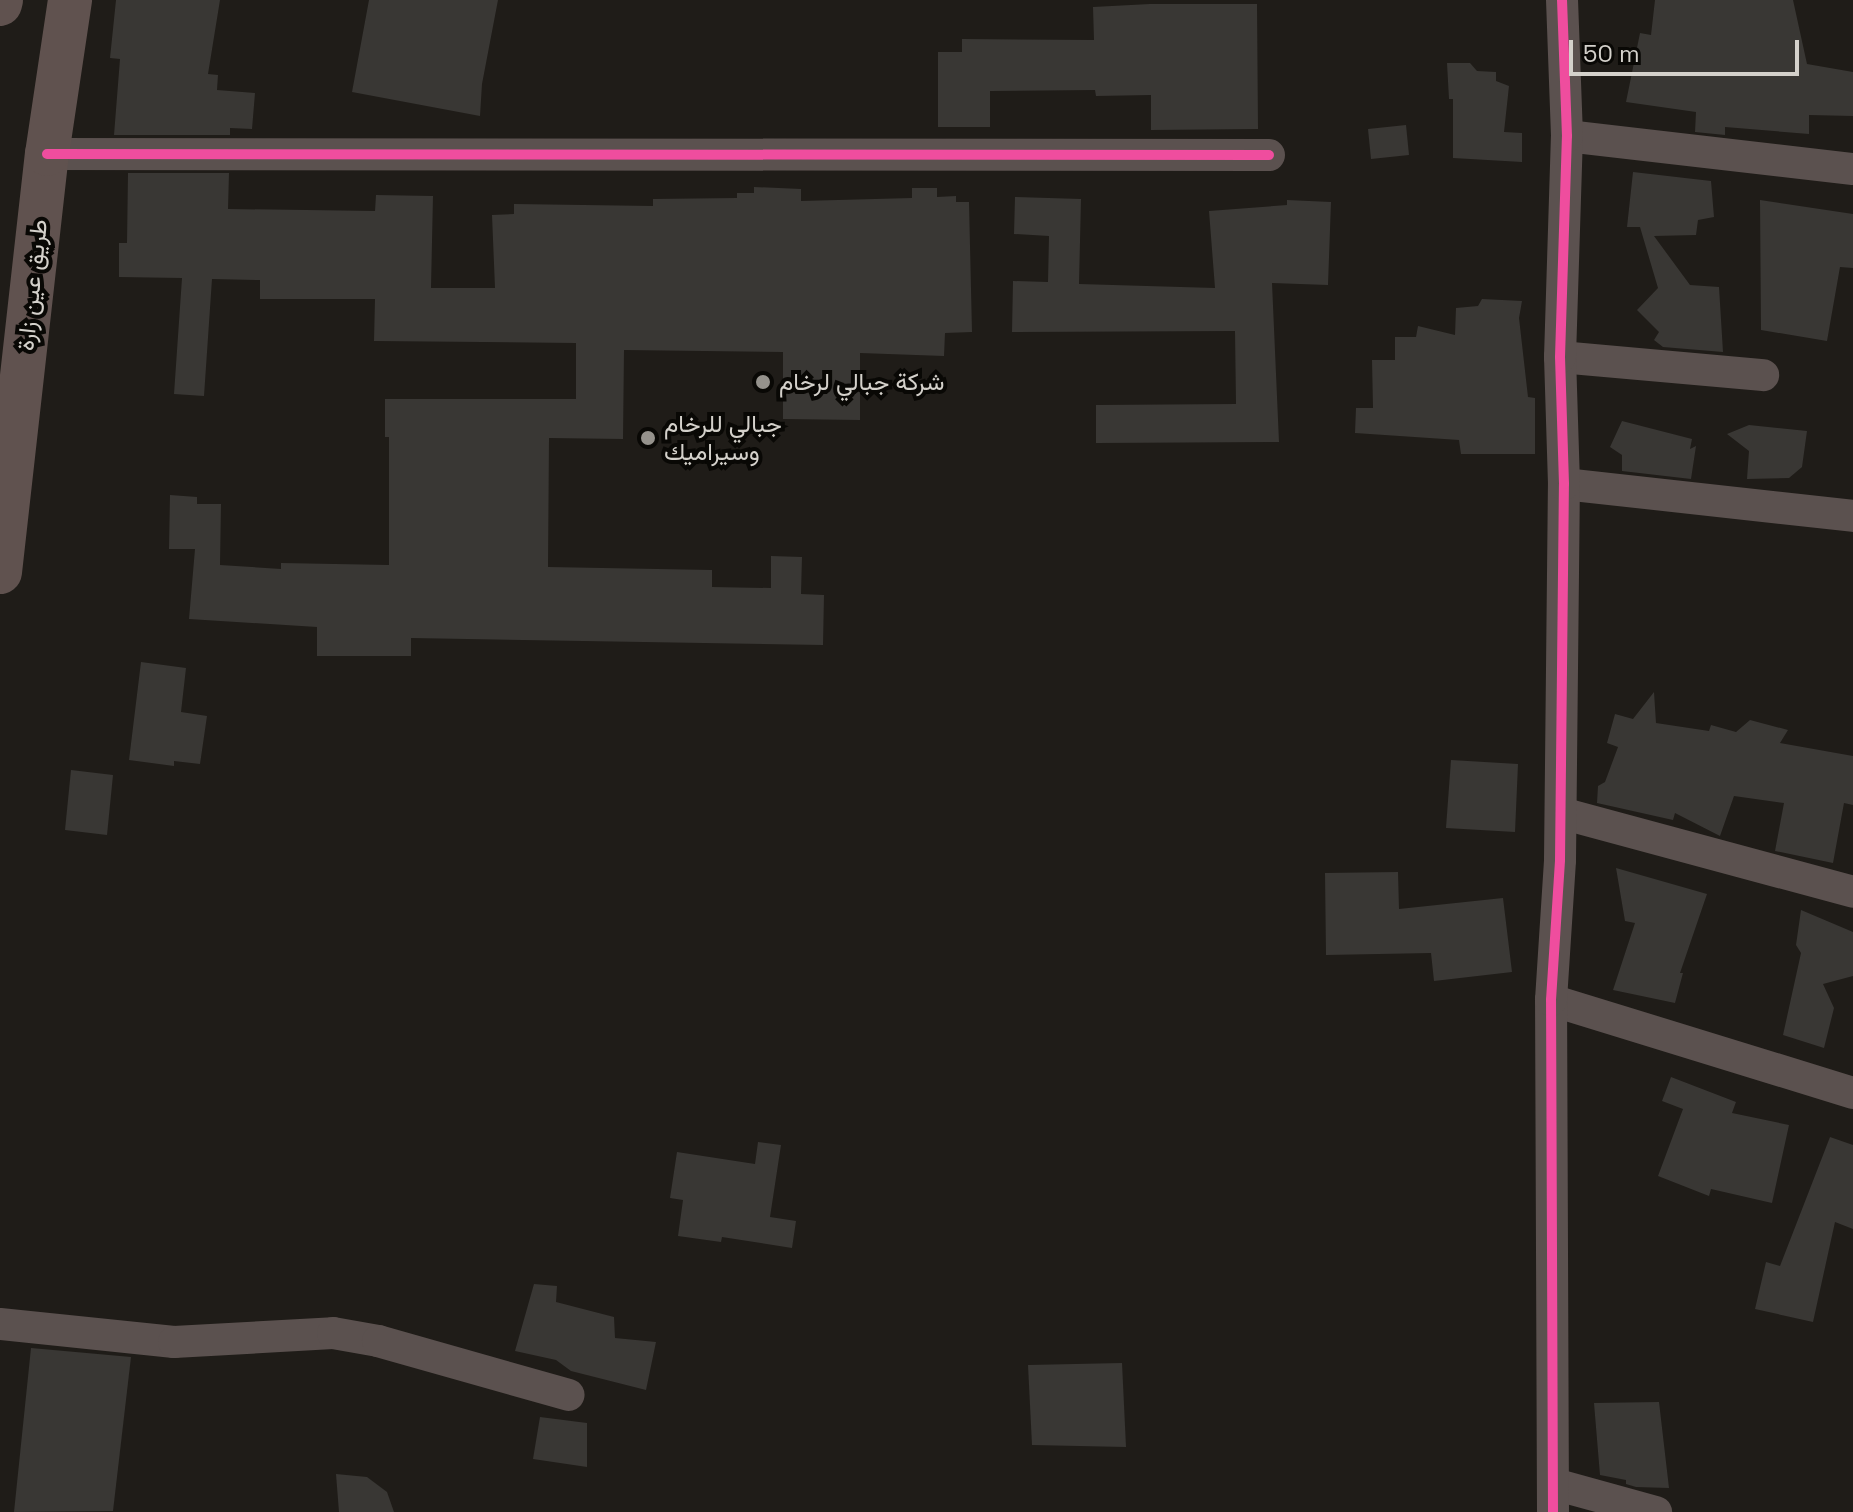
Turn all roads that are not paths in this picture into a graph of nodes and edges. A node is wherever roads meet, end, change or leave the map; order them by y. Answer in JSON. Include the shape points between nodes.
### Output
{"nodes":[{"id":1,"x":70,"y":0,"type":"edge"},
{"id":2,"x":1562,"y":0,"type":"edge"},
{"id":3,"x":1567,"y":136,"type":"junction"},
{"id":4,"x":47,"y":154,"type":"junction"},
{"id":5,"x":1269,"y":155,"type":"dead end"},
{"id":6,"x":1853,"y":169,"type":"edge"},
{"id":7,"x":1560,"y":357,"type":"junction"},
{"id":8,"x":1763,"y":375,"type":"dead end"},
{"id":9,"x":1564,"y":484,"type":"junction"},
{"id":10,"x":1853,"y":516,"type":"edge"},
{"id":11,"x":0,"y":572,"type":"edge"},
{"id":12,"x":1561,"y":813,"type":"junction"},
{"id":13,"x":1853,"y":892,"type":"edge"},
{"id":14,"x":1551,"y":1000,"type":"junction"},
{"id":15,"x":1853,"y":1093,"type":"edge"},
{"id":16,"x":0,"y":1324,"type":"edge"},
{"id":17,"x":569,"y":1395,"type":"dead end"},
{"id":18,"x":1554,"y":1498,"type":"edge"},
{"id":19,"x":1656,"y":1512,"type":"edge"}],
"edges":[{"from":1,"to":4,"type":"main road","name":"طريق عين زارة"},
{"from":2,"to":3,"type":"street"},
{"from":3,"to":6,"type":"street"},
{"from":3,"to":7,"type":"street"},
{"from":4,"to":5,"type":"street"},
{"from":4,"to":11,"type":"main road","name":"طريق عين زارة"},
{"from":7,"to":8,"type":"street"},
{"from":7,"to":9,"type":"street"},
{"from":9,"to":10,"type":"street"},
{"from":9,"to":12,"type":"street"},
{"from":12,"to":13,"type":"street"},
{"from":12,"to":14,"type":"street"},
{"from":14,"to":15,"type":"street"},
{"from":14,"to":18,"type":"street"},
{"from":16,"to":17,"type":"street","via":[[174,1342],[333,1333]]},
{"from":18,"to":19,"type":"street"}]}
